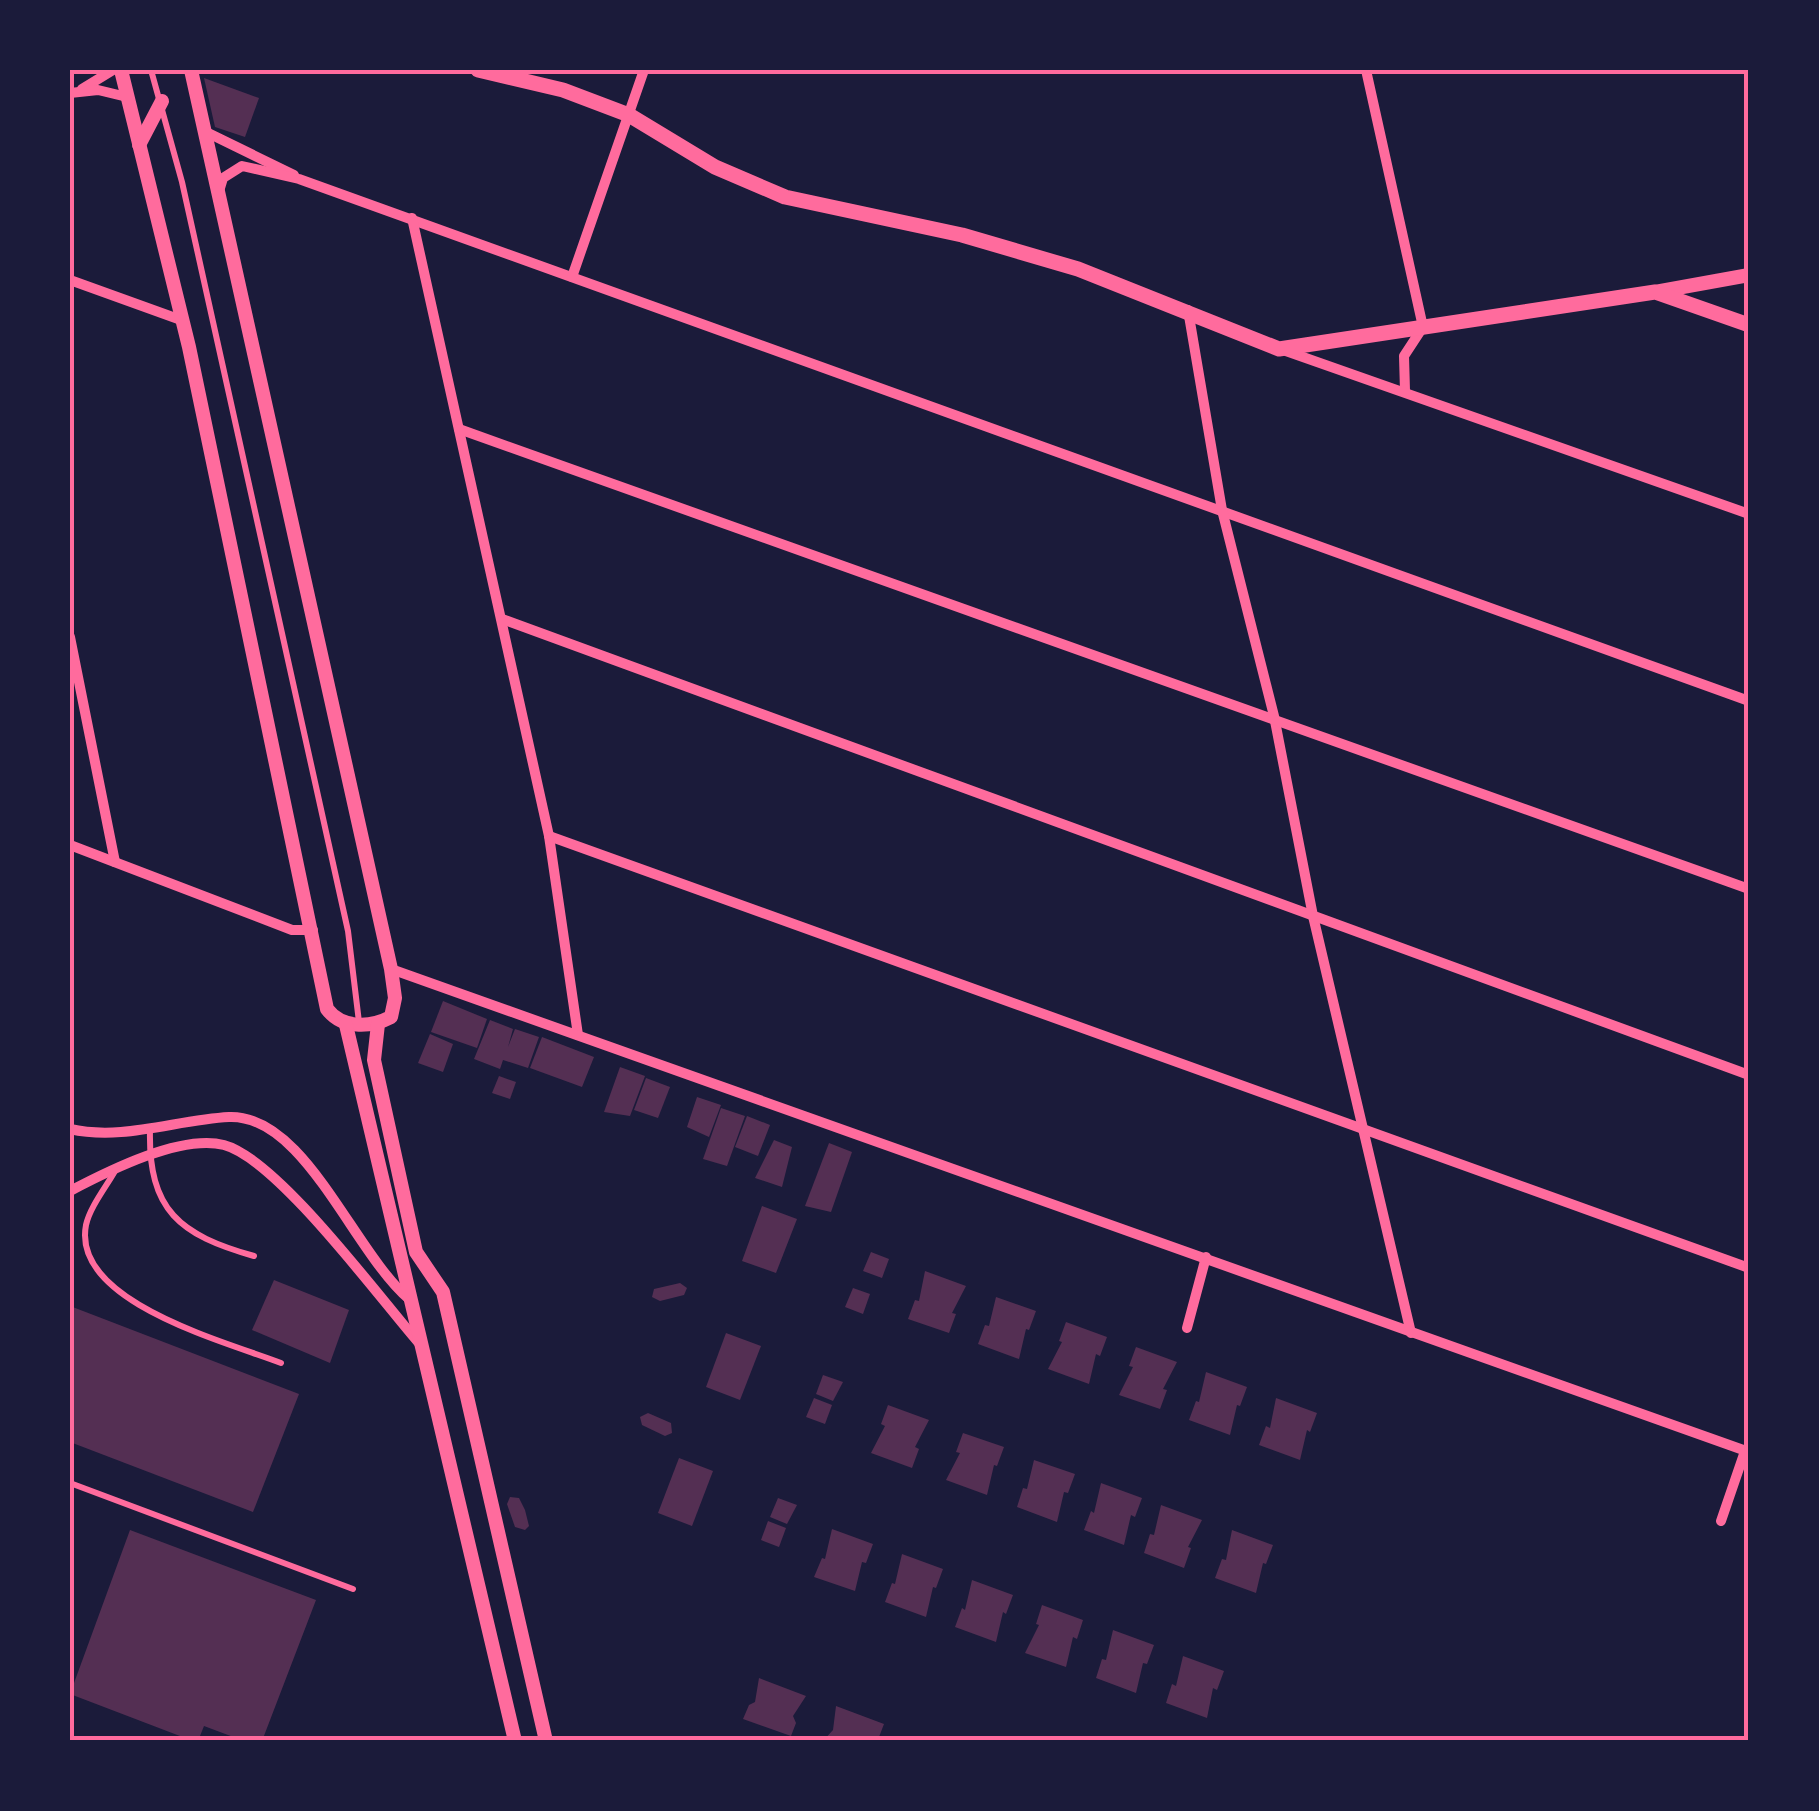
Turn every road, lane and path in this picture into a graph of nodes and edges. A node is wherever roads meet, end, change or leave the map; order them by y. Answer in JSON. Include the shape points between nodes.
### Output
{"nodes":[{"id":1,"x":112,"y":70,"type":"edge"},
{"id":2,"x":120,"y":70,"type":"edge"},
{"id":3,"x":150,"y":70,"type":"edge"},
{"id":4,"x":478,"y":70,"type":"edge"},
{"id":5,"x":644,"y":70,"type":"edge"},
{"id":6,"x":1366,"y":70,"type":"edge"},
{"id":7,"x":189,"y":72,"type":"edge"},
{"id":8,"x":74,"y":92,"type":"edge"},
{"id":9,"x":127,"y":97,"type":"junction"},
{"id":10,"x":162,"y":100,"type":"junction"},
{"id":11,"x":629,"y":115,"type":"junction"},
{"id":12,"x":204,"y":131,"type":"junction"},
{"id":13,"x":139,"y":145,"type":"junction"},
{"id":14,"x":300,"y":179,"type":"junction"},
{"id":15,"x":218,"y":205,"type":"junction"},
{"id":16,"x":412,"y":218,"type":"junction"},
{"id":17,"x":1749,"y":275,"type":"edge"},
{"id":18,"x":572,"y":277,"type":"junction"},
{"id":19,"x":70,"y":280,"type":"edge"},
{"id":20,"x":1656,"y":292,"type":"junction"},
{"id":21,"x":1188,"y":309,"type":"junction"},
{"id":22,"x":181,"y":320,"type":"junction"},
{"id":23,"x":1749,"y":325,"type":"edge"},
{"id":24,"x":1423,"y":327,"type":"junction"},
{"id":25,"x":1279,"y":348,"type":"junction"},
{"id":26,"x":1405,"y":391,"type":"junction"},
{"id":27,"x":459,"y":428,"type":"junction"},
{"id":28,"x":1222,"y":510,"type":"junction"},
{"id":29,"x":1749,"y":514,"type":"edge"},
{"id":30,"x":502,"y":620,"type":"junction"},
{"id":31,"x":70,"y":636,"type":"edge"},
{"id":32,"x":72,"y":650,"type":"edge"},
{"id":33,"x":1749,"y":701,"type":"edge"},
{"id":34,"x":1274,"y":716,"type":"junction"},
{"id":35,"x":549,"y":836,"type":"junction"},
{"id":36,"x":70,"y":845,"type":"edge"},
{"id":37,"x":115,"y":862,"type":"junction"},
{"id":38,"x":1749,"y":888,"type":"edge"},
{"id":39,"x":1313,"y":916,"type":"junction"},
{"id":40,"x":313,"y":930,"type":"junction"},
{"id":41,"x":391,"y":969,"type":"junction"},
{"id":42,"x":353,"y":1024,"type":"junction"},
{"id":43,"x":378,"y":1024,"type":"junction"},
{"id":44,"x":578,"y":1035,"type":"junction"},
{"id":45,"x":1749,"y":1075,"type":"edge"},
{"id":46,"x":150,"y":1128,"type":"junction"},
{"id":47,"x":1366,"y":1128,"type":"junction"},
{"id":48,"x":70,"y":1129,"type":"edge"},
{"id":49,"x":149,"y":1157,"type":"junction"},
{"id":50,"x":117,"y":1167,"type":"junction"},
{"id":51,"x":70,"y":1190,"type":"edge"},
{"id":52,"x":254,"y":1256,"type":"dead end"},
{"id":53,"x":1206,"y":1256,"type":"junction"},
{"id":54,"x":1749,"y":1268,"type":"edge"},
{"id":55,"x":443,"y":1292,"type":"junction"},
{"id":56,"x":410,"y":1300,"type":"junction"},
{"id":57,"x":1187,"y":1328,"type":"dead end"},
{"id":58,"x":1411,"y":1334,"type":"junction"},
{"id":59,"x":418,"y":1342,"type":"junction"},
{"id":60,"x":281,"y":1364,"type":"dead end"},
{"id":61,"x":1747,"y":1452,"type":"edge"},
{"id":62,"x":70,"y":1482,"type":"edge"},
{"id":63,"x":1721,"y":1521,"type":"dead end"},
{"id":64,"x":353,"y":1589,"type":"dead end"},
{"id":65,"x":516,"y":1741,"type":"edge"},
{"id":66,"x":546,"y":1741,"type":"edge"}],
"edges":[{"from":1,"to":8,"type":"street"},
{"from":2,"to":9,"type":"street"},
{"from":3,"to":10,"type":"lane"},
{"from":4,"to":11,"type":"main road","via":[[563,90]]},
{"from":5,"to":11,"type":"street"},
{"from":6,"to":24,"type":"street"},
{"from":7,"to":12,"type":"street"},
{"from":8,"to":9,"type":"street"},
{"from":9,"to":13,"type":"street"},
{"from":10,"to":13,"type":"street"},
{"from":10,"to":42,"type":"lane","via":[[348,931]]},
{"from":11,"to":18,"type":"street"},
{"from":11,"to":21,"type":"main road","via":[[785,198],[962,236]]},
{"from":12,"to":14,"type":"street"},
{"from":12,"to":15,"type":"street"},
{"from":13,"to":22,"type":"street"},
{"from":14,"to":15,"type":"street","via":[[234,168],[223,178]]},
{"from":14,"to":16,"type":"street"},
{"from":15,"to":41,"type":"street"},
{"from":16,"to":18,"type":"street"},
{"from":16,"to":27,"type":"street"},
{"from":17,"to":20,"type":"street"},
{"from":18,"to":28,"type":"street"},
{"from":19,"to":22,"type":"street"},
{"from":20,"to":23,"type":"main road"},
{"from":20,"to":24,"type":"main road"},
{"from":21,"to":25,"type":"main road"},
{"from":21,"to":28,"type":"street"},
{"from":22,"to":40,"type":"street"},
{"from":24,"to":25,"type":"main road"},
{"from":24,"to":26,"type":"street","via":[[1404,356]]},
{"from":25,"to":26,"type":"street"},
{"from":26,"to":29,"type":"street"},
{"from":27,"to":30,"type":"street"},
{"from":27,"to":34,"type":"street"},
{"from":28,"to":33,"type":"street"},
{"from":28,"to":34,"type":"street"},
{"from":30,"to":35,"type":"street"},
{"from":30,"to":39,"type":"street"},
{"from":31,"to":32,"type":"street"},
{"from":32,"to":37,"type":"street"},
{"from":34,"to":38,"type":"street"},
{"from":34,"to":39,"type":"street"},
{"from":35,"to":44,"type":"street"},
{"from":35,"to":47,"type":"street"},
{"from":36,"to":37,"type":"street"},
{"from":37,"to":40,"type":"street","via":[[292,930]]},
{"from":39,"to":45,"type":"street"},
{"from":39,"to":47,"type":"street"},
{"from":40,"to":42,"type":"street","via":[[327,1009]]},
{"from":41,"to":43,"type":"street","via":[[396,998],[391,1017]]},
{"from":41,"to":44,"type":"street"},
{"from":42,"to":43,"type":"street"},
{"from":42,"to":56,"type":"street"},
{"from":43,"to":55,"type":"street","via":[[374,1060],[416,1252]]},
{"from":44,"to":53,"type":"street"},
{"from":46,"to":48,"type":"street","via":[[98,1136]]},
{"from":46,"to":49,"type":"lane"},
{"from":46,"to":56,"type":"street","via":[[229,1117],[266,1125],[301,1153],[365,1252]]},
{"from":47,"to":54,"type":"street"},
{"from":47,"to":58,"type":"street"},
{"from":49,"to":50,"type":"street"},
{"from":49,"to":52,"type":"lane","via":[[158,1198],[172,1216],[209,1243]]},
{"from":49,"to":59,"type":"street","via":[[223,1145],[263,1164]]},
{"from":50,"to":51,"type":"street"},
{"from":50,"to":60,"type":"lane","via":[[86,1222],[85,1240],[99,1277],[150,1312]]},
{"from":53,"to":57,"type":"street"},
{"from":53,"to":58,"type":"street"},
{"from":55,"to":56,"type":"street"},
{"from":55,"to":66,"type":"street"},
{"from":56,"to":59,"type":"street"},
{"from":58,"to":61,"type":"street"},
{"from":59,"to":65,"type":"street"},
{"from":61,"to":63,"type":"street"},
{"from":62,"to":64,"type":"lane"}]}
